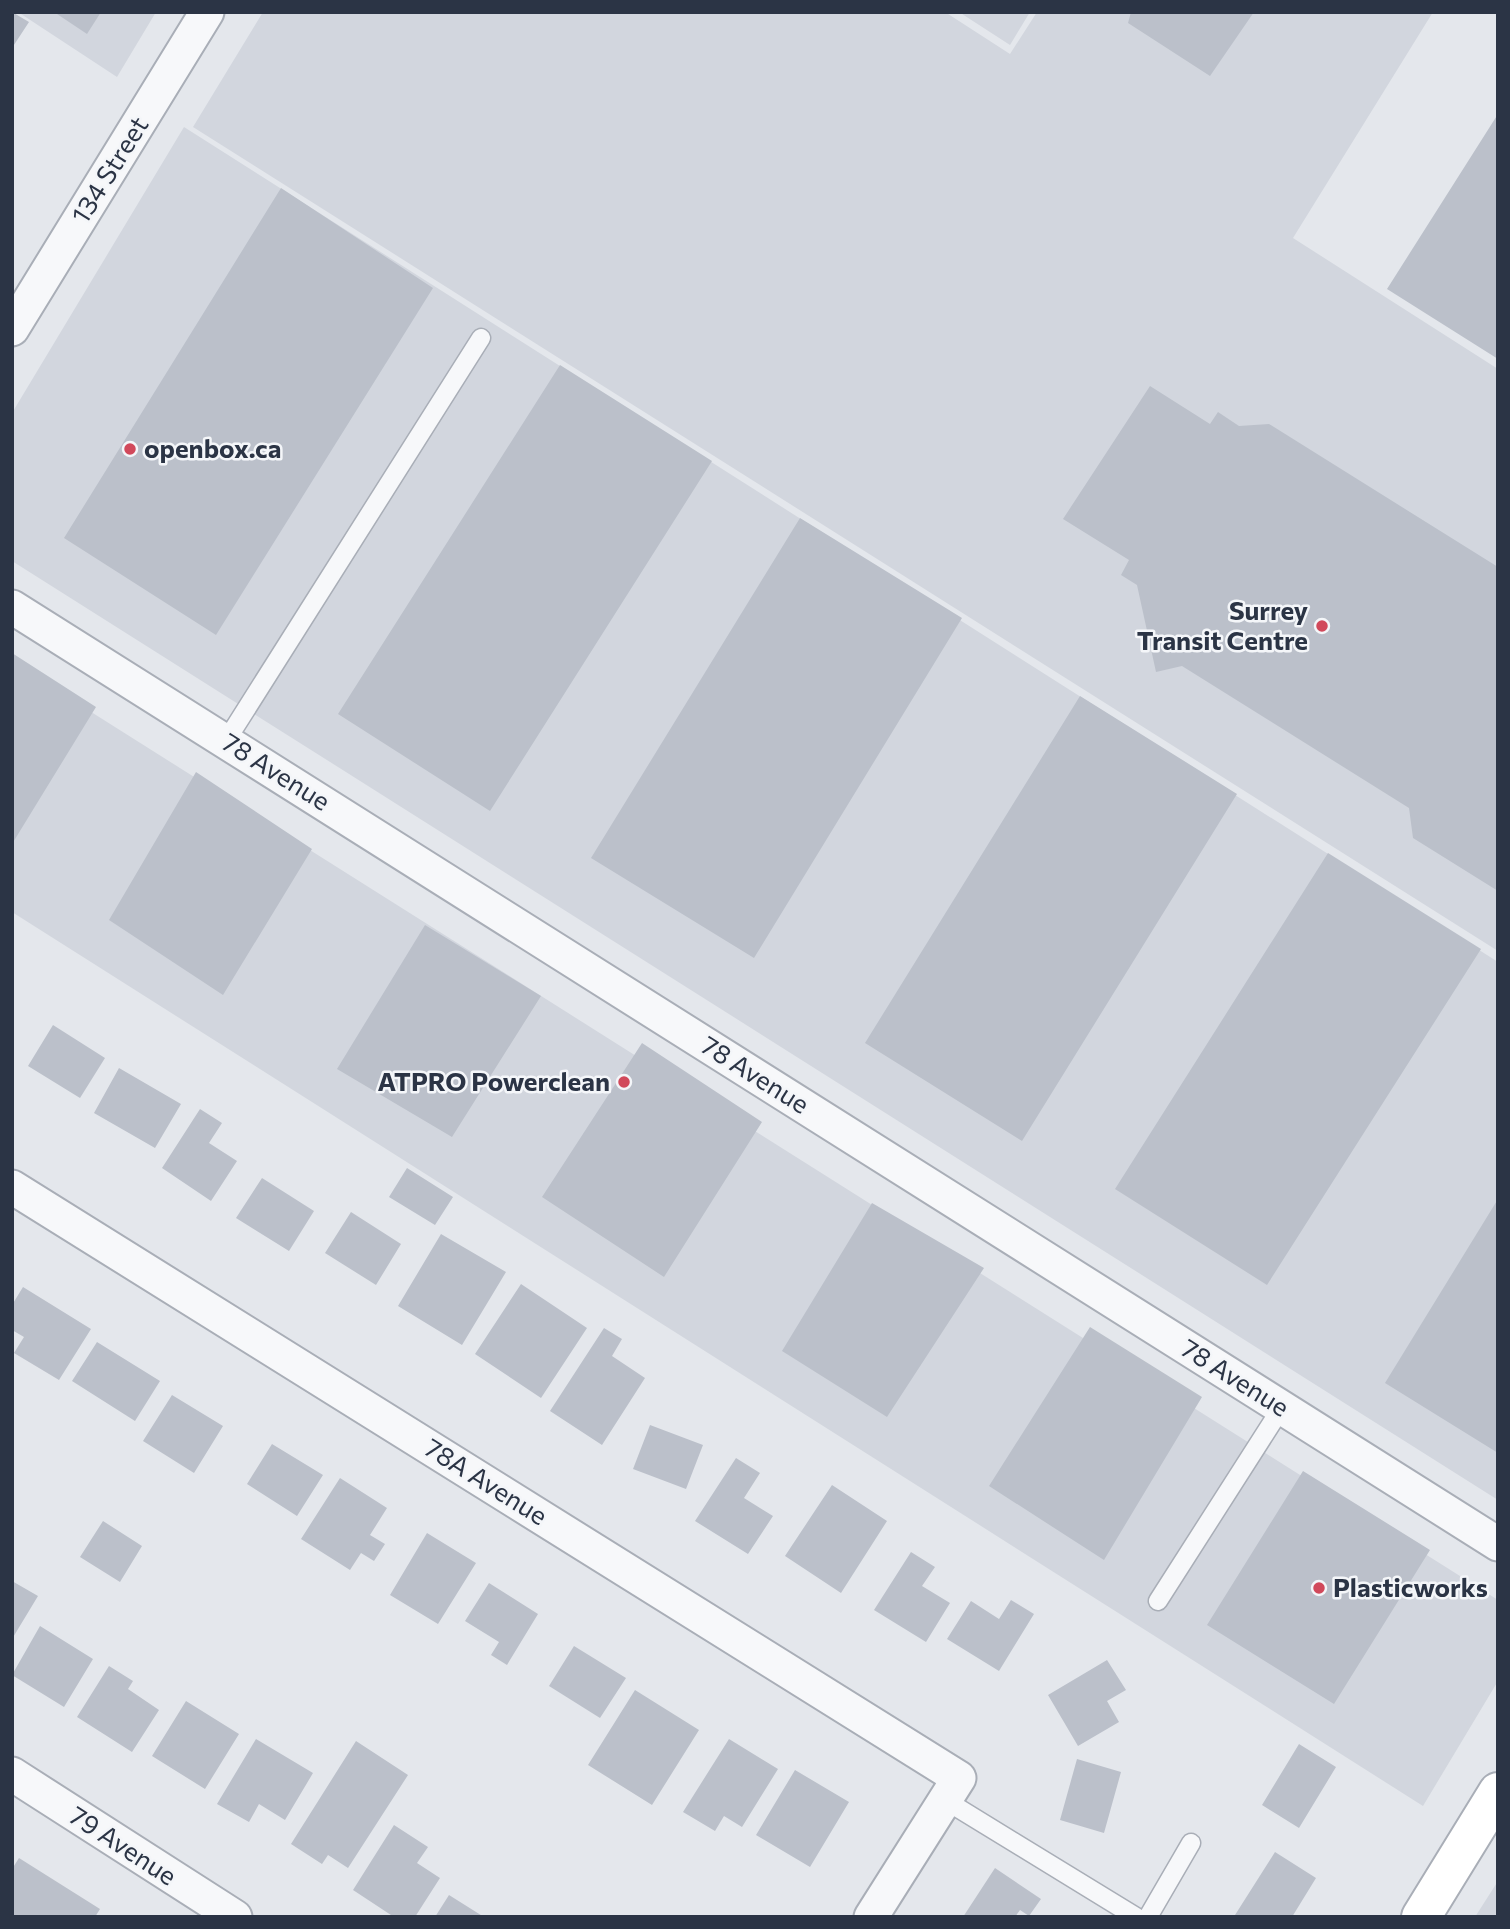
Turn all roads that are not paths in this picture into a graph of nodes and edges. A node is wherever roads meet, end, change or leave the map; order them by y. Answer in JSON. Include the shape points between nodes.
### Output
{"nodes":[{"id":1,"x":207,"y":12,"type":"edge"},
{"id":2,"x":12,"y":329,"type":"edge"},
{"id":3,"x":481,"y":338,"type":"dead end"},
{"id":4,"x":12,"y":607,"type":"edge"},
{"id":5,"x":226,"y":741,"type":"junction"},
{"id":6,"x":12,"y":1187,"type":"edge"},
{"id":7,"x":1282,"y":1407,"type":"junction"},
{"id":8,"x":1498,"y":1544,"type":"edge"},
{"id":9,"x":1158,"y":1601,"type":"dead end"},
{"id":10,"x":12,"y":1774,"type":"edge"},
{"id":11,"x":952,"y":1789,"type":"junction"},
{"id":12,"x":1498,"y":1792,"type":"edge"},
{"id":13,"x":1191,"y":1843,"type":"dead end"},
{"id":14,"x":217,"y":1912,"type":"edge"},
{"id":15,"x":871,"y":1917,"type":"edge"},
{"id":16,"x":1136,"y":1917,"type":"edge"},
{"id":17,"x":1148,"y":1917,"type":"edge"},
{"id":18,"x":1421,"y":1917,"type":"edge"}],
"edges":[{"from":1,"to":2,"type":"street","name":"134 Street"},
{"from":3,"to":5,"type":"lane"},
{"from":4,"to":5,"type":"street","name":"78 Avenue"},
{"from":5,"to":7,"type":"street","name":"78 Avenue"},
{"from":6,"to":11,"type":"street","name":"78A Avenue"},
{"from":7,"to":8,"type":"street","name":"78 Avenue"},
{"from":7,"to":9,"type":"lane"},
{"from":10,"to":14,"type":"street","name":"79 Avenue"},
{"from":11,"to":15,"type":"street"},
{"from":11,"to":16,"type":"lane"},
{"from":12,"to":18,"type":"main road"},
{"from":13,"to":17,"type":"lane"}]}
